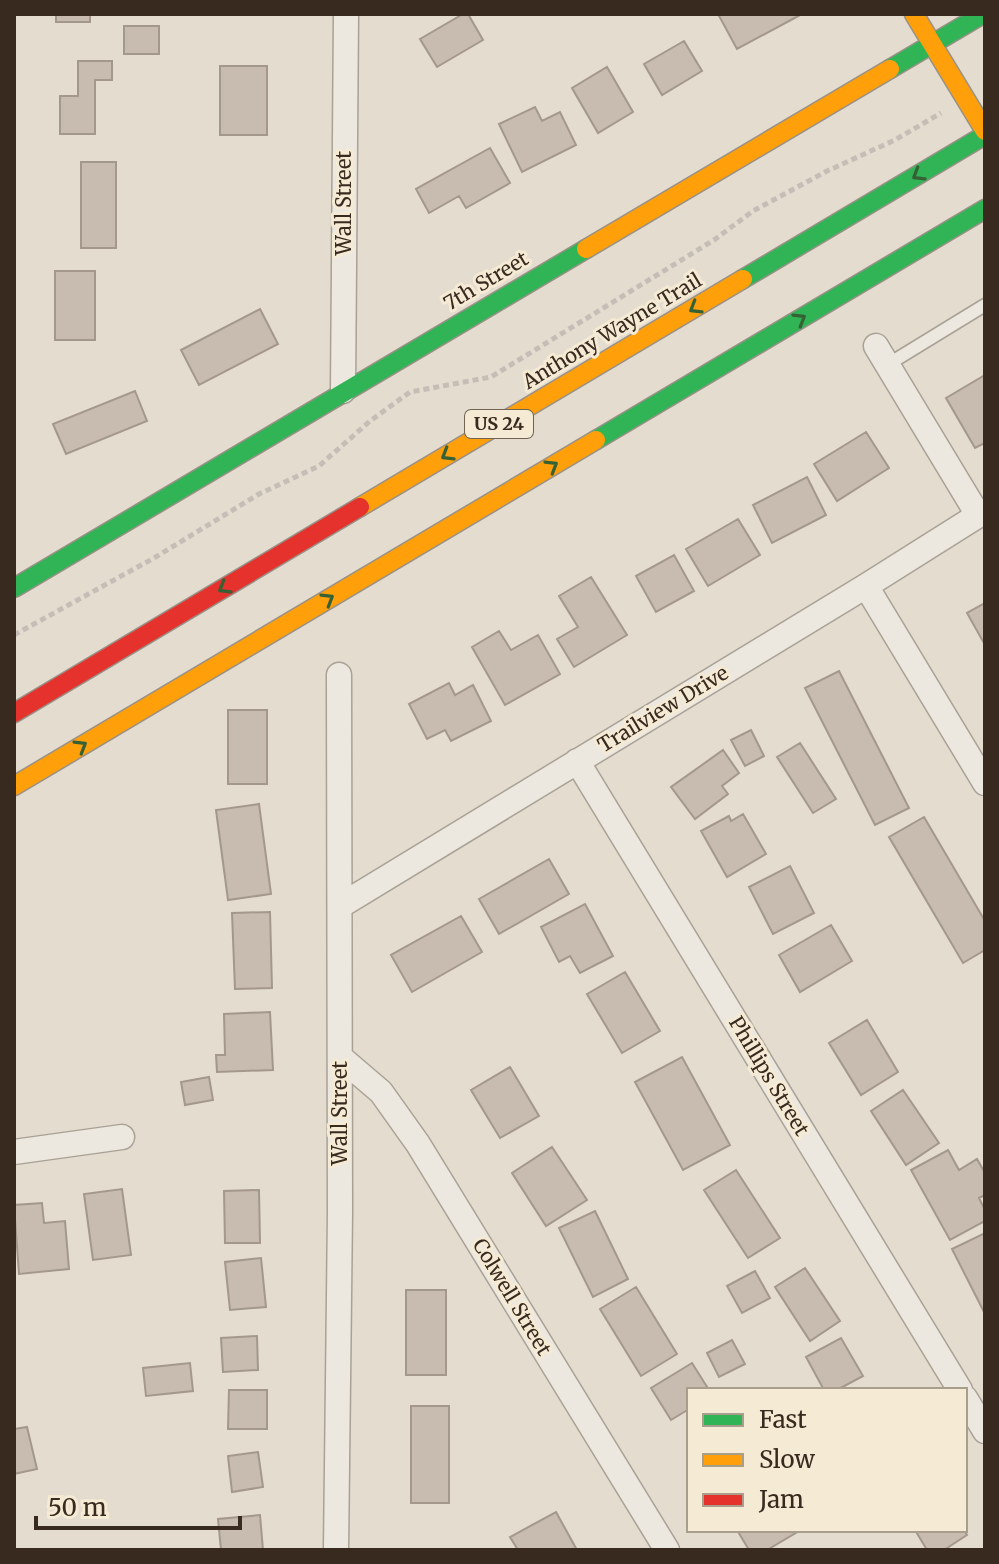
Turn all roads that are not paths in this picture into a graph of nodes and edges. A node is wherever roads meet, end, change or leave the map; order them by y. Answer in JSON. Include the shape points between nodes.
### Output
{"nodes":[{"id":1,"x":346,"y":14,"type":"edge"},
{"id":2,"x":914,"y":14,"type":"edge"},
{"id":3,"x":983,"y":14,"type":"edge"},
{"id":4,"x":932,"y":44,"type":"junction"},
{"id":5,"x":985,"y":133,"type":"edge"},
{"id":6,"x":985,"y":209,"type":"edge"},
{"id":7,"x":985,"y":305,"type":"edge"},
{"id":8,"x":881,"y":356,"type":"joint"},
{"id":9,"x":343,"y":391,"type":"junction"},
{"id":10,"x":981,"y":513,"type":"edge"},
{"id":11,"x":866,"y":586,"type":"junction"},
{"id":12,"x":14,"y":588,"type":"edge"},
{"id":13,"x":339,"y":675,"type":"dead end"},
{"id":14,"x":14,"y":713,"type":"edge"},
{"id":15,"x":577,"y":761,"type":"junction"},
{"id":16,"x":985,"y":783,"type":"edge"},
{"id":17,"x":14,"y":786,"type":"edge"},
{"id":18,"x":340,"y":906,"type":"junction"},
{"id":19,"x":340,"y":1057,"type":"junction"},
{"id":20,"x":122,"y":1137,"type":"dead end"},
{"id":21,"x":14,"y":1152,"type":"edge"},
{"id":22,"x":959,"y":1388,"type":"edge"},
{"id":23,"x":967,"y":1401,"type":"edge"},
{"id":24,"x":985,"y":1431,"type":"edge"},
{"id":25,"x":336,"y":1550,"type":"edge"},
{"id":26,"x":667,"y":1550,"type":"edge"}],
"edges":[{"from":1,"to":9,"type":"street","name":"Wall Street"},
{"from":2,"to":4,"type":"main road"},
{"from":3,"to":4,"type":"main road","name":"7th Street"},
{"from":4,"to":5,"type":"main road"},
{"from":4,"to":9,"type":"main road","name":"7th Street"},
{"from":5,"to":14,"type":"main road","name":"Anthony Wayne Trail","number":"US 24","one_way":true},
{"from":17,"to":6,"type":"main road","one_way":true},
{"from":7,"to":8,"type":"lane"},
{"from":8,"to":10,"type":"street"},
{"from":9,"to":12,"type":"main road","name":"7th Street"},
{"from":10,"to":11,"type":"street","name":"Trailview Drive"},
{"from":11,"to":15,"type":"street","name":"Trailview Drive"},
{"from":11,"to":16,"type":"street"},
{"from":13,"to":18,"type":"street","name":"Wall Street"},
{"from":15,"to":18,"type":"street","name":"Trailview Drive"},
{"from":15,"to":22,"type":"street","name":"Phillips Street"},
{"from":18,"to":19,"type":"street","name":"Wall Street"},
{"from":19,"to":25,"type":"street","name":"Wall Street"},
{"from":19,"to":26,"type":"street","name":"Colwell Street","via":[[381,1092],[418,1144]]},
{"from":20,"to":21,"type":"street"},
{"from":23,"to":24,"type":"street"}]}
